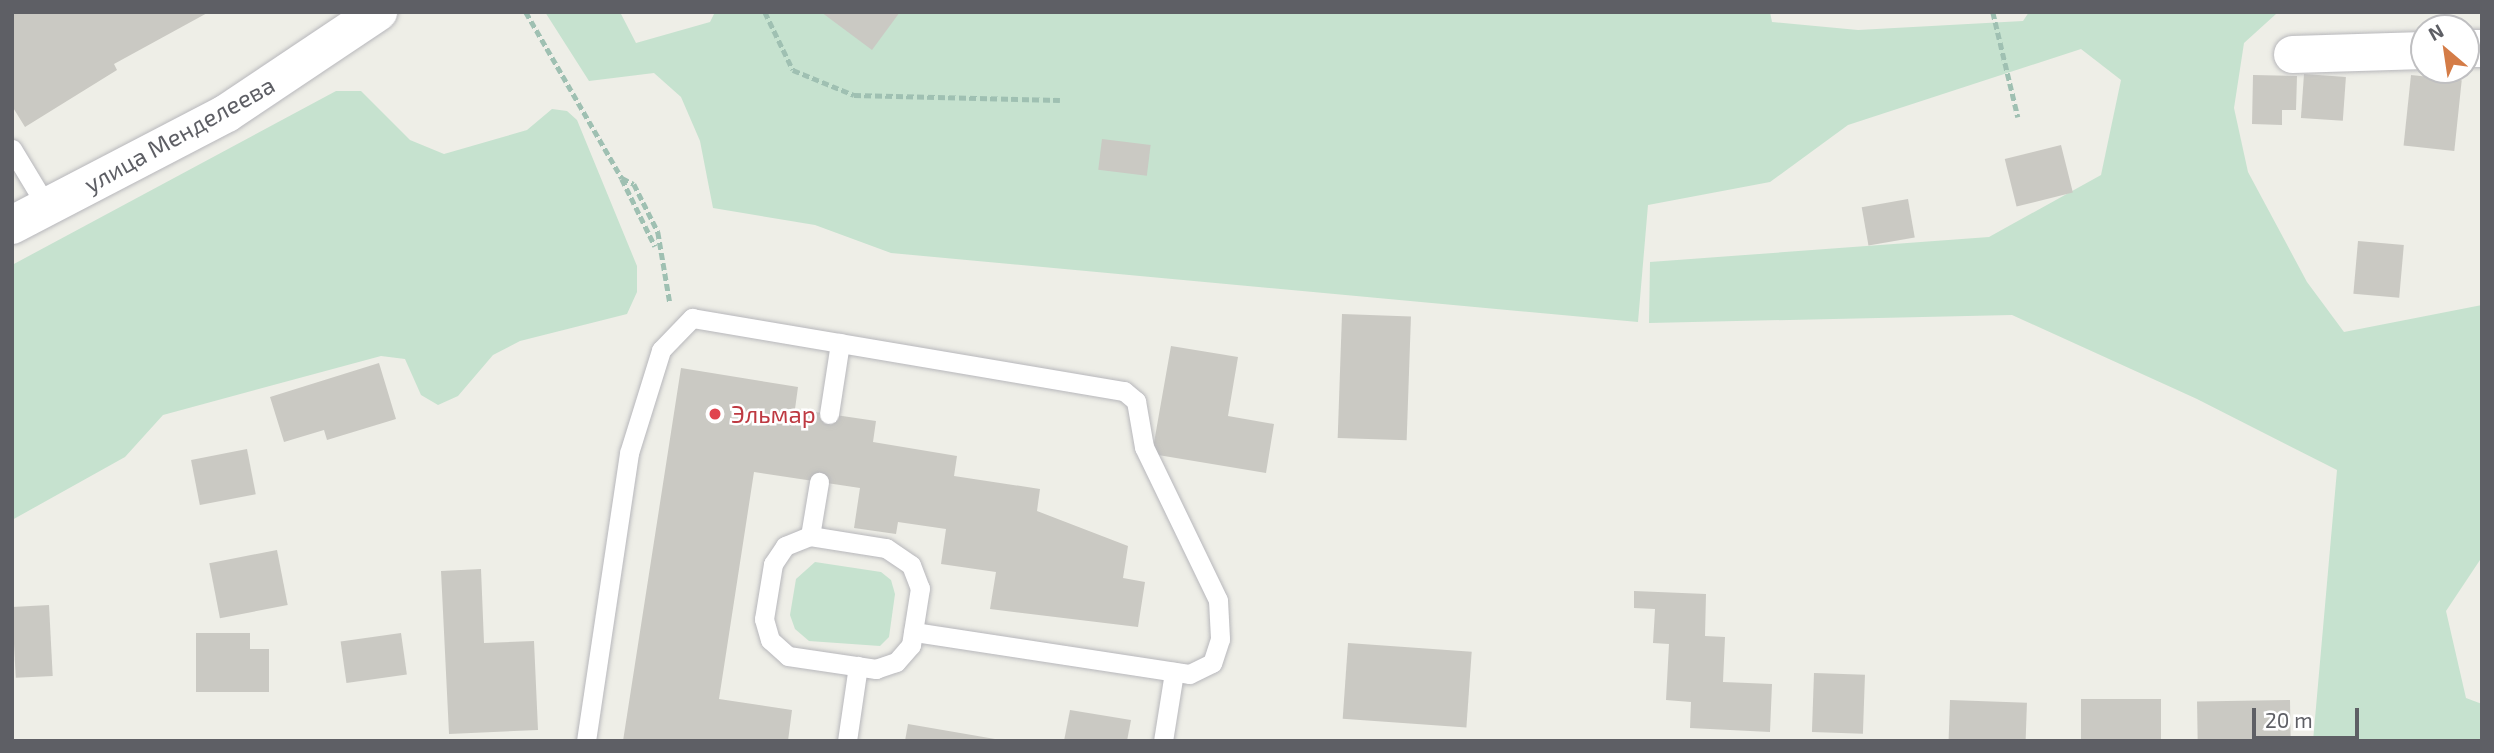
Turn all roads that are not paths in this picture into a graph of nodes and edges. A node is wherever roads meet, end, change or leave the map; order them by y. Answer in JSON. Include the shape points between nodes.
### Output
{"nodes":[{"id":1,"x":378,"y":12,"type":"edge"},
{"id":2,"x":2410,"y":50,"type":"edge"},
{"id":3,"x":2292,"y":54,"type":"dead end"},
{"id":4,"x":12,"y":149,"type":"edge"},
{"id":5,"x":47,"y":207,"type":"junction"},
{"id":6,"x":12,"y":225,"type":"edge"},
{"id":7,"x":840,"y":343,"type":"junction"},
{"id":8,"x":829,"y":414,"type":"dead end"},
{"id":9,"x":819,"y":482,"type":"dead end"},
{"id":10,"x":810,"y":536,"type":"junction"},
{"id":11,"x":914,"y":632,"type":"junction"},
{"id":12,"x":858,"y":666,"type":"junction"},
{"id":13,"x":1174,"y":672,"type":"junction"},
{"id":14,"x":586,"y":741,"type":"edge"},
{"id":15,"x":846,"y":741,"type":"edge"},
{"id":16,"x":1163,"y":741,"type":"edge"}],
"edges":[{"from":1,"to":5,"type":"main road","name":"улица Менделеева","via":[[227,113]]},
{"from":2,"to":3,"type":"street"},
{"from":4,"to":5,"type":"lane"},
{"from":5,"to":6,"type":"main road","name":"улица Менделеева"},
{"from":7,"to":8,"type":"lane"},
{"from":7,"to":13,"type":"lane","via":[[1131,394],[1144,447],[1220,612],[1212,663],[1196,673]]},
{"from":7,"to":14,"type":"lane","via":[[692,318],[661,350],[627,462]]},
{"from":9,"to":10,"type":"lane"},
{"from":10,"to":11,"type":"lane","via":[[886,548],[904,557],[920,589]]},
{"from":10,"to":12,"type":"lane","via":[[785,546],[773,564],[765,629],[788,656]]},
{"from":11,"to":12,"type":"lane","via":[[896,662],[876,669]]},
{"from":11,"to":13,"type":"lane"},
{"from":12,"to":15,"type":"lane"},
{"from":13,"to":16,"type":"lane"}]}
